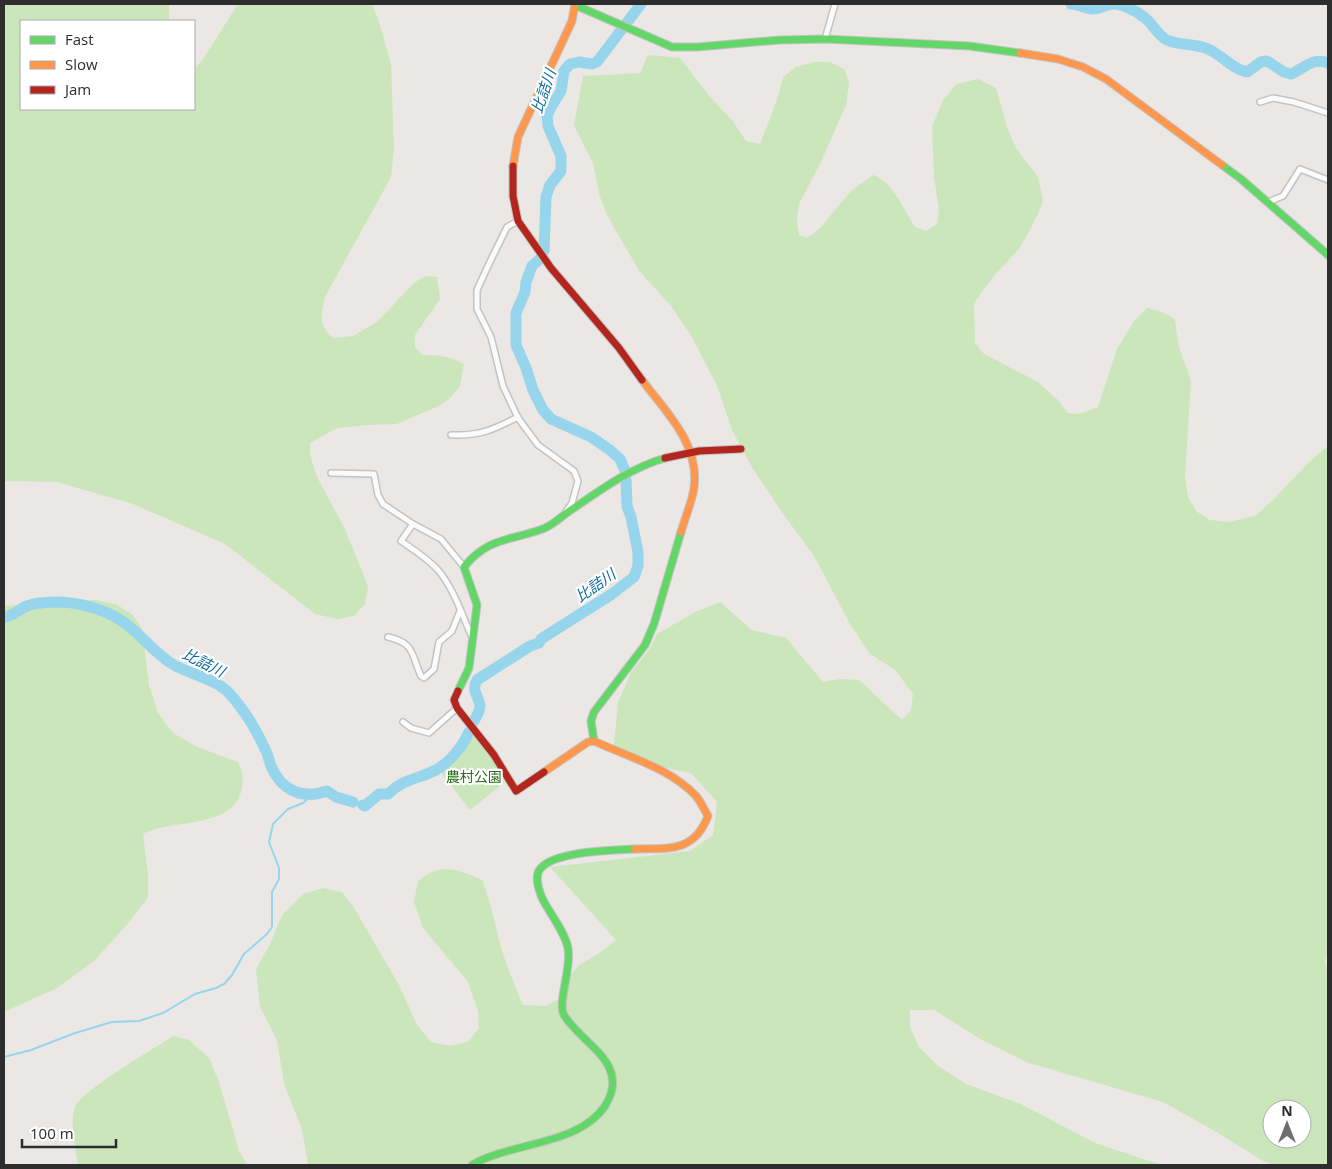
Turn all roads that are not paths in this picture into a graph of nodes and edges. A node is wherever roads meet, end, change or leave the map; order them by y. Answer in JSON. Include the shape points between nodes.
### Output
{"nodes":[{"id":1,"x":575,"y":4,"type":"edge"},
{"id":2,"x":835,"y":4,"type":"edge"},
{"id":3,"x":825,"y":39,"type":"junction"},
{"id":4,"x":1260,"y":102,"type":"dead end"},
{"id":5,"x":1328,"y":112,"type":"edge"},
{"id":6,"x":1328,"y":180,"type":"edge"},
{"id":7,"x":1268,"y":202,"type":"junction"},
{"id":8,"x":518,"y":221,"type":"junction"},
{"id":9,"x":1328,"y":255,"type":"edge"},
{"id":10,"x":518,"y":417,"type":"junction"},
{"id":11,"x":451,"y":435,"type":"dead end"},
{"id":12,"x":740,"y":449,"type":"dead end"},
{"id":13,"x":691,"y":453,"type":"junction"},
{"id":14,"x":331,"y":473,"type":"dead end"},
{"id":15,"x":563,"y":515,"type":"junction"},
{"id":16,"x":413,"y":524,"type":"junction"},
{"id":17,"x":464,"y":567,"type":"junction"},
{"id":18,"x":460,"y":611,"type":"junction"},
{"id":19,"x":388,"y":637,"type":"dead end"},
{"id":20,"x":472,"y":637,"type":"junction"},
{"id":21,"x":456,"y":708,"type":"junction"},
{"id":22,"x":403,"y":722,"type":"dead end"},
{"id":23,"x":594,"y":741,"type":"junction"},
{"id":24,"x":472,"y":1165,"type":"edge"}],
"edges":[{"from":1,"to":3,"type":"street","via":[[672,47]]},
{"from":1,"to":8,"type":"street","via":[[572,21],[518,137],[512,169]]},
{"from":2,"to":3,"type":"street"},
{"from":3,"to":7,"type":"street","via":[[970,46],[1058,59],[1083,67],[1106,79],[1160,118]]},
{"from":4,"to":5,"type":"street","via":[[1273,98]]},
{"from":6,"to":7,"type":"street","via":[[1300,169],[1283,196]]},
{"from":7,"to":9,"type":"street"},
{"from":8,"to":10,"type":"street","via":[[507,227],[478,290],[477,299],[478,309],[491,337],[502,386]]},
{"from":8,"to":13,"type":"street","via":[[624,355],[686,439]]},
{"from":10,"to":11,"type":"street","via":[[472,435]]},
{"from":10,"to":15,"type":"street","via":[[538,445],[574,471],[578,481],[572,503]]},
{"from":12,"to":13,"type":"street"},
{"from":13,"to":15,"type":"street","via":[[633,470]]},
{"from":13,"to":23,"type":"street","via":[[694,488],[654,624],[645,645],[594,712],[591,721]]},
{"from":14,"to":16,"type":"street","via":[[374,474],[383,504]]},
{"from":15,"to":17,"type":"street","via":[[548,526],[484,546]]},
{"from":16,"to":17,"type":"street","via":[[442,539]]},
{"from":16,"to":18,"type":"street","via":[[401,540],[438,571]]},
{"from":17,"to":20,"type":"street","via":[[477,605]]},
{"from":18,"to":19,"type":"street","via":[[452,631],[439,642],[434,669],[424,678],[403,640]]},
{"from":18,"to":20,"type":"street"},
{"from":20,"to":21,"type":"street","via":[[469,668],[454,700]]},
{"from":21,"to":22,"type":"street","via":[[430,733],[411,728]]},
{"from":21,"to":23,"type":"street","via":[[494,755],[516,791]]},
{"from":23,"to":24,"type":"street","via":[[682,784],[700,801],[708,816],[703,831],[680,846],[561,857],[538,872],[545,907],[565,940],[570,962],[561,1010],[606,1061],[612,1075],[612,1089],[600,1111],[567,1133],[487,1156]]}]}
